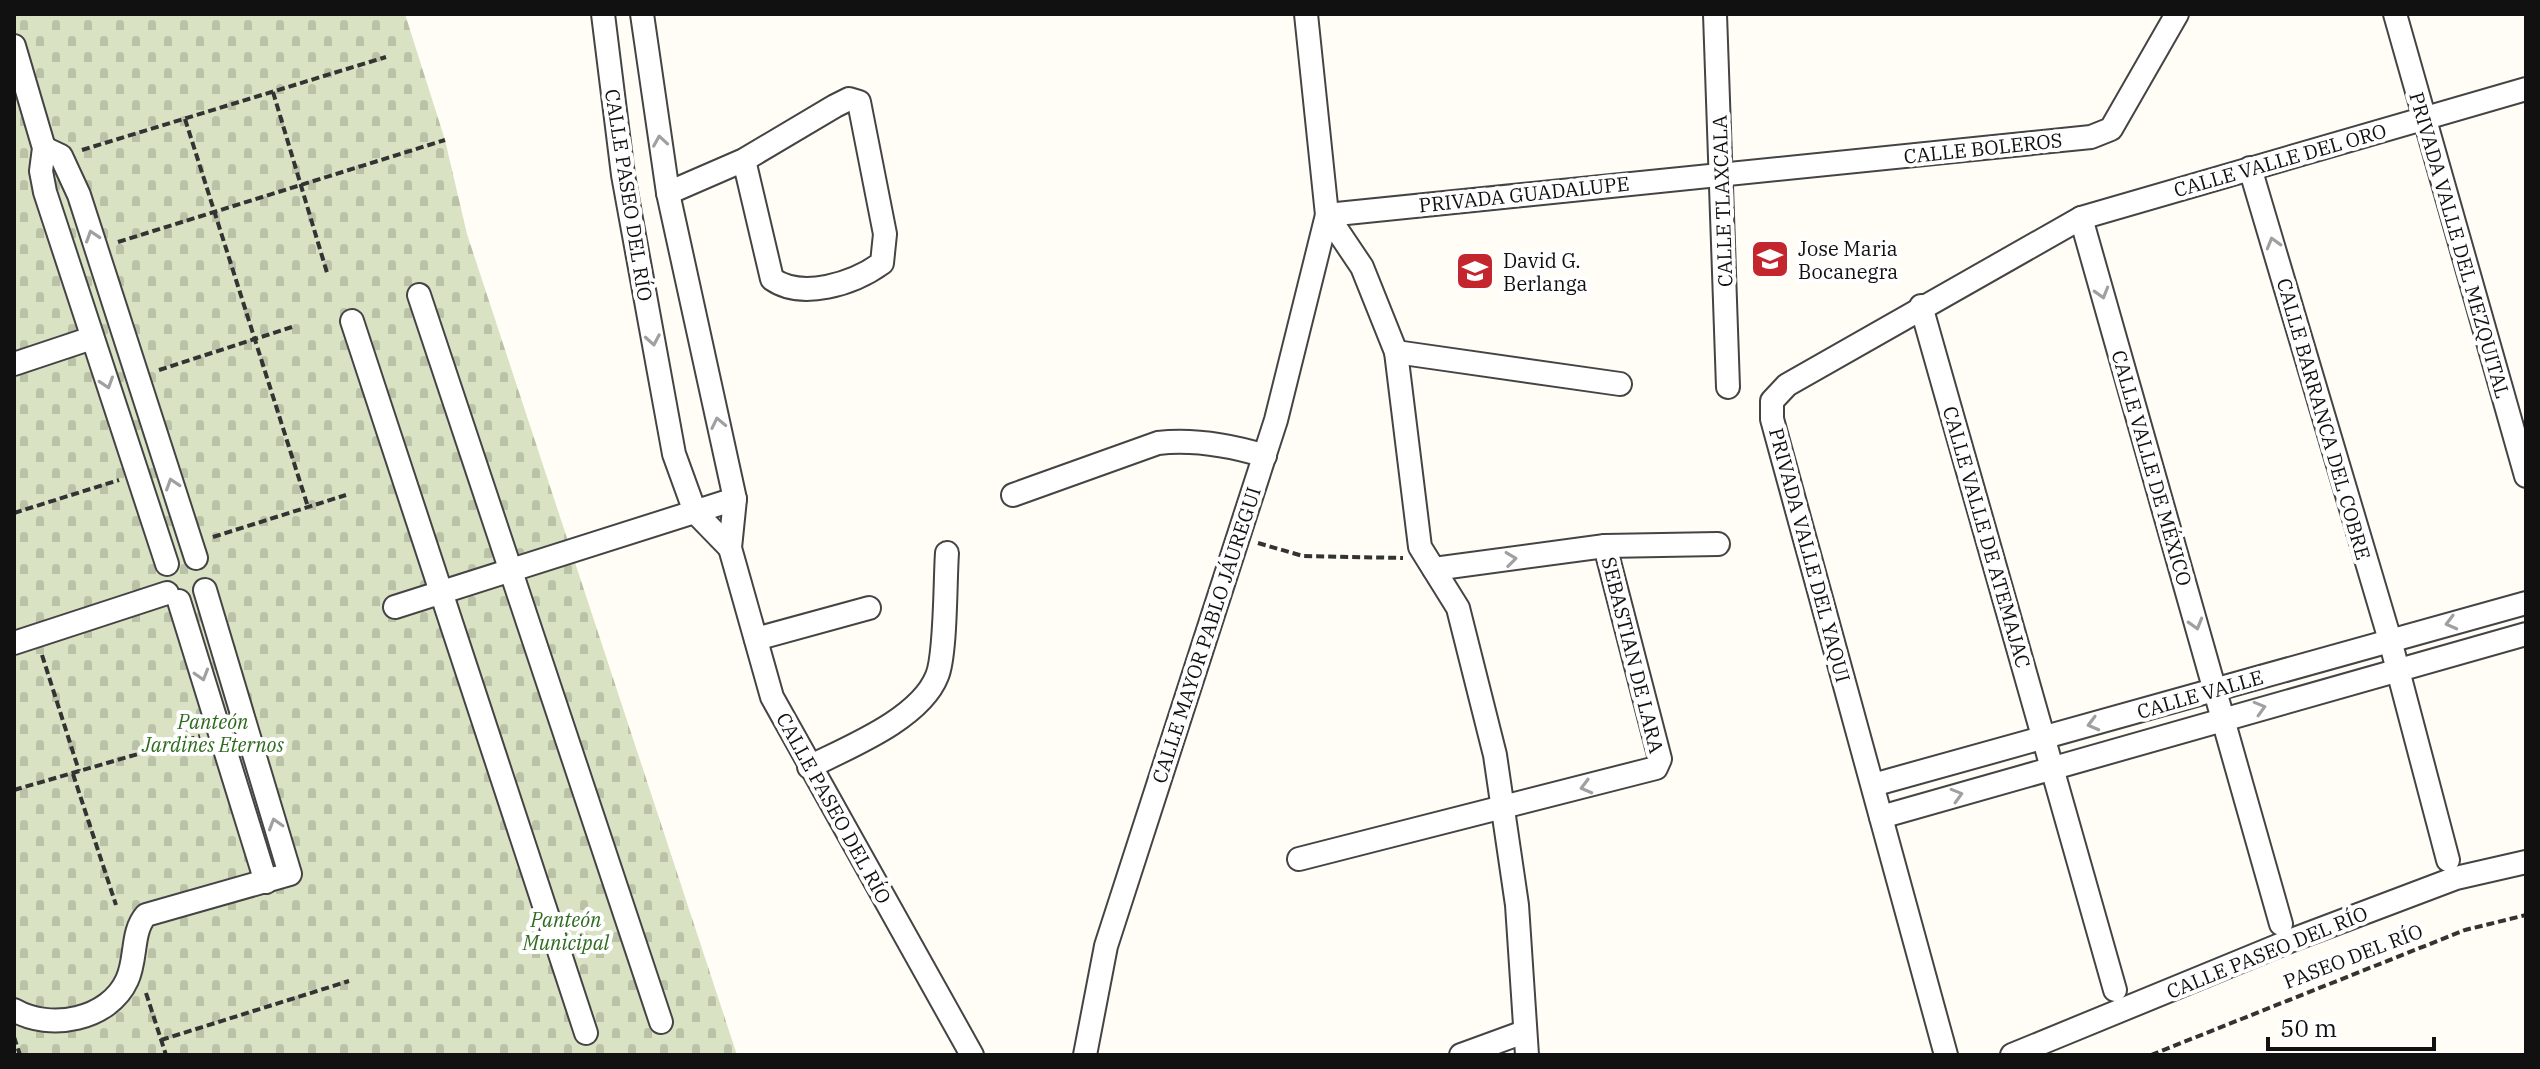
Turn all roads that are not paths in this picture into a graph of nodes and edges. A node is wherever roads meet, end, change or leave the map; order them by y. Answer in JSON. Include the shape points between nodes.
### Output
{"nodes":[{"id":1,"x":603,"y":14,"type":"edge"},
{"id":2,"x":642,"y":14,"type":"edge"},
{"id":3,"x":1306,"y":14,"type":"edge"},
{"id":4,"x":1715,"y":14,"type":"edge"},
{"id":5,"x":2177,"y":14,"type":"edge"},
{"id":6,"x":2395,"y":14,"type":"edge"},
{"id":7,"x":14,"y":46,"type":"edge"},
{"id":8,"x":2526,"y":89,"type":"edge"},
{"id":9,"x":2424,"y":118,"type":"junction"},
{"id":10,"x":53,"y":152,"type":"junction"},
{"id":11,"x":744,"y":160,"type":"junction"},
{"id":12,"x":2250,"y":168,"type":"junction"},
{"id":13,"x":1722,"y":174,"type":"junction"},
{"id":14,"x":668,"y":193,"type":"junction"},
{"id":15,"x":1327,"y":215,"type":"junction"},
{"id":16,"x":2081,"y":218,"type":"junction"},
{"id":17,"x":419,"y":295,"type":"dead end"},
{"id":18,"x":1921,"y":306,"type":"junction"},
{"id":19,"x":352,"y":321,"type":"dead end"},
{"id":20,"x":92,"y":338,"type":"junction"},
{"id":21,"x":1396,"y":352,"type":"junction"},
{"id":22,"x":14,"y":364,"type":"edge"},
{"id":23,"x":1620,"y":384,"type":"dead end"},
{"id":24,"x":1728,"y":387,"type":"dead end"},
{"id":25,"x":1265,"y":456,"type":"junction"},
{"id":26,"x":2526,"y":476,"type":"edge"},
{"id":27,"x":1013,"y":495,"type":"dead end"},
{"id":28,"x":735,"y":499,"type":"junction"},
{"id":29,"x":695,"y":512,"type":"junction"},
{"id":30,"x":1718,"y":544,"type":"dead end"},
{"id":31,"x":1605,"y":546,"type":"junction"},
{"id":32,"x":730,"y":548,"type":"junction"},
{"id":33,"x":194,"y":551,"type":"junction"},
{"id":34,"x":947,"y":553,"type":"dead end"},
{"id":35,"x":167,"y":564,"type":"junction"},
{"id":36,"x":1430,"y":564,"type":"junction"},
{"id":37,"x":510,"y":569,"type":"junction"},
{"id":38,"x":205,"y":590,"type":"junction"},
{"id":39,"x":443,"y":591,"type":"junction"},
{"id":40,"x":173,"y":597,"type":"junction"},
{"id":41,"x":2526,"y":603,"type":"edge"},
{"id":42,"x":395,"y":607,"type":"dead end"},
{"id":43,"x":869,"y":608,"type":"dead end"},
{"id":44,"x":2526,"y":634,"type":"edge"},
{"id":45,"x":756,"y":639,"type":"junction"},
{"id":46,"x":2390,"y":640,"type":"junction"},
{"id":47,"x":14,"y":643,"type":"edge"},
{"id":48,"x":2398,"y":670,"type":"junction"},
{"id":49,"x":2216,"y":690,"type":"junction"},
{"id":50,"x":2223,"y":719,"type":"junction"},
{"id":51,"x":2044,"y":737,"type":"junction"},
{"id":52,"x":809,"y":767,"type":"junction"},
{"id":53,"x":2053,"y":768,"type":"junction"},
{"id":54,"x":1873,"y":785,"type":"junction"},
{"id":55,"x":1505,"y":808,"type":"junction"},
{"id":56,"x":1881,"y":817,"type":"junction"},
{"id":57,"x":1299,"y":859,"type":"dead end"},
{"id":58,"x":2448,"y":860,"type":"dead end"},
{"id":59,"x":2526,"y":862,"type":"edge"},
{"id":60,"x":266,"y":882,"type":"junction"},
{"id":61,"x":2281,"y":924,"type":"dead end"},
{"id":62,"x":2115,"y":990,"type":"dead end"},
{"id":63,"x":14,"y":1010,"type":"edge"},
{"id":64,"x":661,"y":1022,"type":"dead end"},
{"id":65,"x":586,"y":1033,"type":"dead end"},
{"id":66,"x":1525,"y":1044,"type":"edge"},
{"id":67,"x":972,"y":1055,"type":"edge"},
{"id":68,"x":1085,"y":1055,"type":"edge"},
{"id":69,"x":1461,"y":1055,"type":"edge"},
{"id":70,"x":1946,"y":1055,"type":"edge"},
{"id":71,"x":2012,"y":1055,"type":"edge"}],
"edges":[{"from":1,"to":29,"type":"street","name":"CALLE PASEO DEL RÍO","one_way":true,"via":[[623,175],[660,381],[674,454]]},
{"from":14,"to":2,"type":"street","name":"CALLE PASEO DEL RÍO","one_way":true},
{"from":3,"to":15,"type":"street"},
{"from":4,"to":13,"type":"street","name":"CALLE TLAXCALA"},
{"from":5,"to":13,"type":"street","name":"CALLE BOLEROS","via":[[2111,129],[2091,137]]},
{"from":6,"to":9,"type":"street","name":"PRIVADA VALLE DEL MEZQUITAL"},
{"from":7,"to":10,"type":"street"},
{"from":8,"to":9,"type":"street","name":"CALLE VALLE DEL ORO"},
{"from":9,"to":12,"type":"street","name":"CALLE VALLE DEL ORO"},
{"from":9,"to":26,"type":"street","name":"PRIVADA VALLE DEL MEZQUITAL"},
{"from":10,"to":20,"type":"street","via":[[41,171],[45,192]]},
{"from":33,"to":10,"type":"street","one_way":true,"via":[[70,171]]},
{"from":11,"to":11,"type":"street","via":[[835,106],[849,99],[859,102],[885,234],[882,263],[867,274],[809,290],[786,289],[772,279]]},
{"from":11,"to":14,"type":"street"},
{"from":12,"to":16,"type":"street","name":"CALLE VALLE DEL ORO"},
{"from":46,"to":12,"type":"street","name":"CALLE BARRANCA DEL COBRE","one_way":true},
{"from":13,"to":15,"type":"street","name":"PRIVADA GUADALUPE"},
{"from":13,"to":24,"type":"street","name":"CALLE TLAXCALA"},
{"from":28,"to":14,"type":"street","name":"CALLE PASEO DEL RÍO","one_way":true},
{"from":15,"to":21,"type":"street","via":[[1362,267]]},
{"from":15,"to":25,"type":"street","name":"CALLE MAYOR PABLO JÁUREGUI"},
{"from":16,"to":18,"type":"street","name":"PRIVADA VALLE DEL YAQUI"},
{"from":16,"to":49,"type":"street","name":"CALLE VALLE DE MÉXICO","one_way":true},
{"from":17,"to":37,"type":"street"},
{"from":18,"to":51,"type":"street","name":"CALLE VALLE DE ATEMAJAC"},
{"from":18,"to":54,"type":"street","name":"PRIVADA VALLE DEL YAQUI","via":[[1787,385],[1772,401],[1772,419]]},
{"from":19,"to":39,"type":"street"},
{"from":20,"to":22,"type":"street"},
{"from":20,"to":35,"type":"street","one_way":true},
{"from":21,"to":23,"type":"street"},
{"from":21,"to":36,"type":"street","via":[[1420,547]]},
{"from":25,"to":27,"type":"street","via":[[1230,445],[1158,443]]},
{"from":25,"to":68,"type":"street","name":"CALLE MAYOR PABLO JÁUREGUI","via":[[1106,946]]},
{"from":28,"to":29,"type":"street"},
{"from":28,"to":32,"type":"street","name":"CALLE PASEO DEL RÍO"},
{"from":29,"to":32,"type":"street","name":"CALLE PASEO DEL RÍO"},
{"from":29,"to":37,"type":"street"},
{"from":30,"to":31,"type":"street"},
{"from":36,"to":31,"type":"street","one_way":true},
{"from":31,"to":55,"type":"street","name":"SEBASTIAN DE LARA","one_way":true,"via":[[1660,764]]},
{"from":32,"to":45,"type":"street","name":"CALLE PASEO DEL RÍO"},
{"from":33,"to":35,"type":"street"},
{"from":33,"to":38,"type":"street","via":[[206,569]]},
{"from":34,"to":52,"type":"street","via":[[939,674],[924,700],[864,740]]},
{"from":35,"to":40,"type":"street","via":[[162,578]]},
{"from":36,"to":55,"type":"street","via":[[1458,608]]},
{"from":37,"to":39,"type":"street"},
{"from":37,"to":64,"type":"street"},
{"from":38,"to":40,"type":"street","via":[[194,600]]},
{"from":60,"to":38,"type":"street","one_way":true,"via":[[290,874]]},
{"from":39,"to":42,"type":"street"},
{"from":39,"to":65,"type":"street"},
{"from":40,"to":47,"type":"street"},
{"from":40,"to":60,"type":"street","one_way":true},
{"from":41,"to":46,"type":"street","name":"CALLE VALLE","one_way":true},
{"from":43,"to":45,"type":"street"},
{"from":44,"to":48,"type":"street","name":"CALLE VALLE"},
{"from":45,"to":52,"type":"street","name":"CALLE PASEO DEL RÍO","via":[[772,697]]},
{"from":46,"to":48,"type":"street","name":"CALLE BARRANCA DEL COBRE"},
{"from":46,"to":49,"type":"street","name":"CALLE VALLE"},
{"from":50,"to":48,"type":"street","name":"CALLE VALLE","one_way":true},
{"from":48,"to":58,"type":"street","name":"CALLE BARRANCA DEL COBRE"},
{"from":49,"to":50,"type":"street","name":"CALLE VALLE DE MÉXICO"},
{"from":49,"to":51,"type":"street","name":"CALLE VALLE","one_way":true},
{"from":50,"to":53,"type":"street","name":"CALLE VALLE"},
{"from":50,"to":61,"type":"street","name":"CALLE VALLE DE MÉXICO"},
{"from":51,"to":53,"type":"street","name":"CALLE VALLE DE ATEMAJAC"},
{"from":51,"to":54,"type":"street","name":"CALLE VALLE"},
{"from":52,"to":67,"type":"street","name":"CALLE PASEO DEL RÍO"},
{"from":56,"to":53,"type":"street","name":"CALLE VALLE","one_way":true},
{"from":53,"to":62,"type":"street","name":"CALLE VALLE DE ATEMAJAC"},
{"from":54,"to":56,"type":"street","name":"PRIVADA VALLE DEL YAQUI"},
{"from":55,"to":57,"type":"street"},
{"from":55,"to":66,"type":"street"},
{"from":56,"to":70,"type":"street","name":"PRIVADA VALLE DEL YAQUI"},
{"from":59,"to":71,"type":"street","name":"CALLE PASEO DEL RÍO","via":[[2456,878]]},
{"from":60,"to":63,"type":"street","via":[[146,915],[138,923],[127,980],[105,1008],[68,1020],[29,1019]]},
{"from":66,"to":69,"type":"street"}]}
